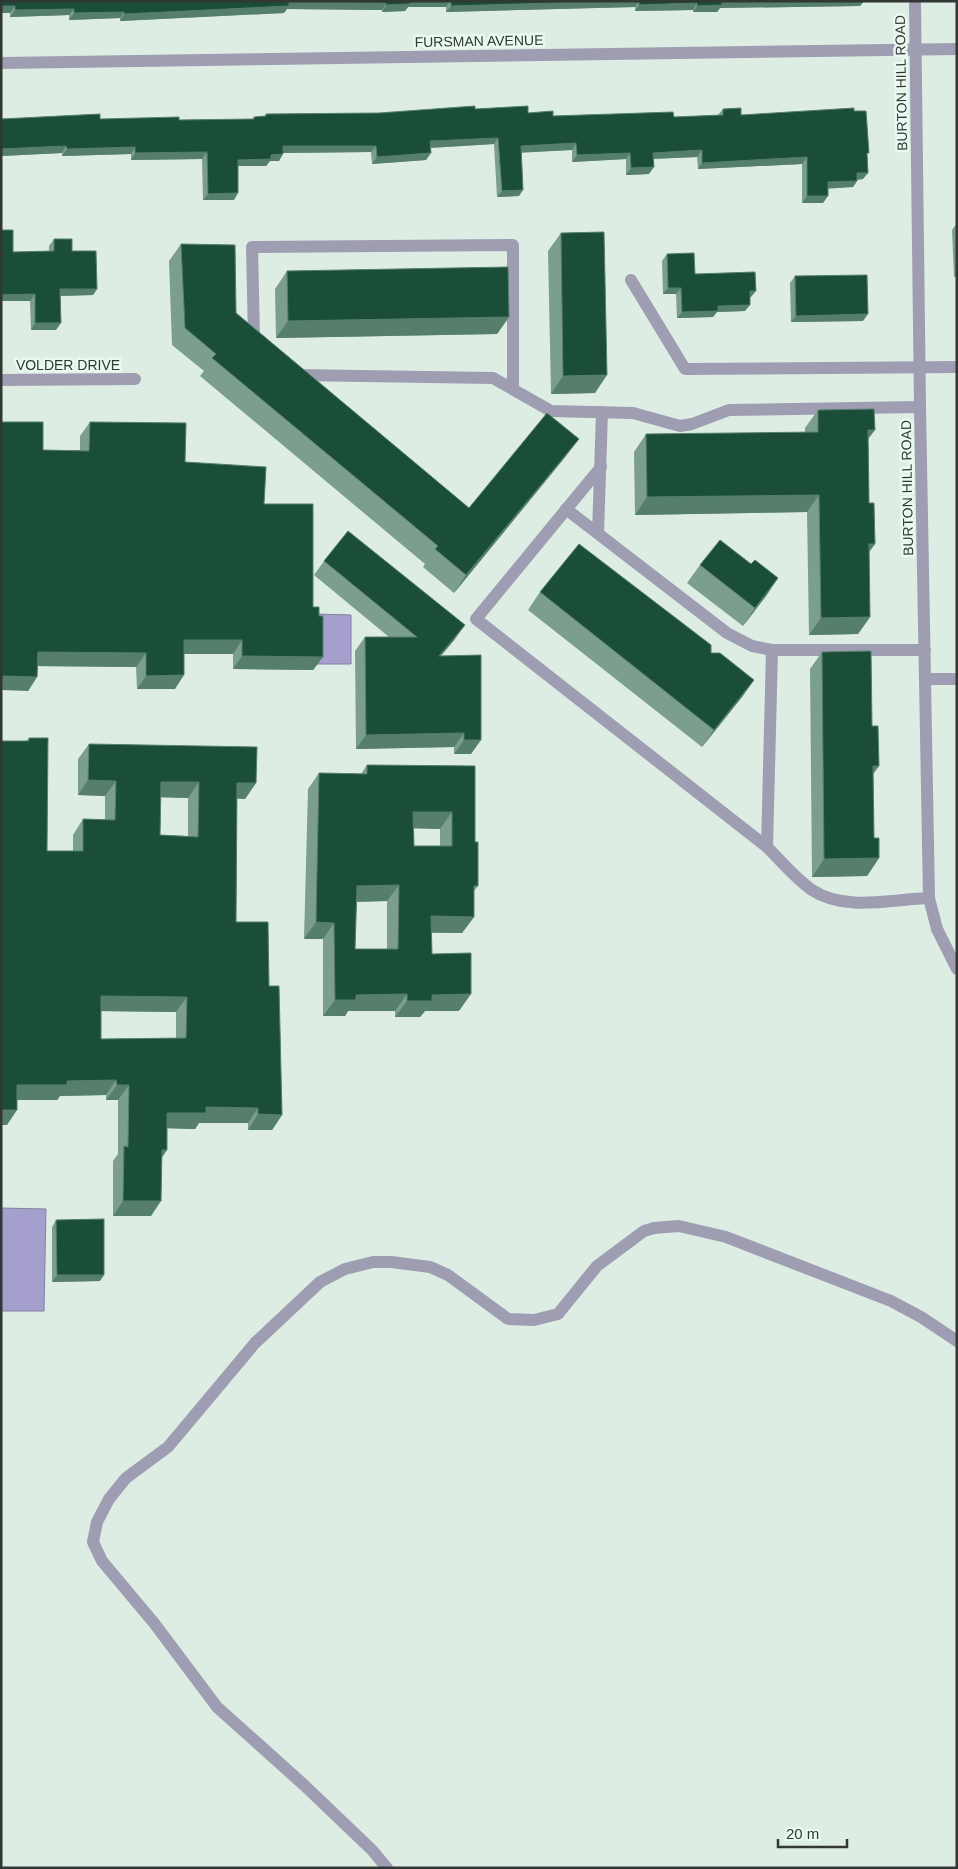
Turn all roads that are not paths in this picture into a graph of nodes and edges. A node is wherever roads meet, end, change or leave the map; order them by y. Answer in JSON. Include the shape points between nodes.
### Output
{"nodes":[{"id":1,"x":915,"y":1,"type":"edge"},
{"id":2,"x":957,"y":49,"type":"edge"},
{"id":3,"x":916,"y":50,"type":"junction"},
{"id":4,"x":1,"y":62,"type":"edge"},
{"id":5,"x":631,"y":280,"type":"dead end"},
{"id":6,"x":269,"y":351,"type":"edge"},
{"id":7,"x":284,"y":364,"type":"edge"},
{"id":8,"x":920,"y":367,"type":"junction"},
{"id":9,"x":957,"y":367,"type":"edge"},
{"id":10,"x":135,"y":379,"type":"dead end"},
{"id":11,"x":1,"y":380,"type":"edge"},
{"id":12,"x":513,"y":390,"type":"junction"},
{"id":13,"x":920,"y":407,"type":"junction"},
{"id":14,"x":602,"y":412,"type":"junction"},
{"id":15,"x":601,"y":467,"type":"junction"},
{"id":16,"x":566,"y":509,"type":"junction"},
{"id":17,"x":598,"y":533,"type":"junction"},
{"id":18,"x":772,"y":650,"type":"junction"},
{"id":19,"x":925,"y":650,"type":"junction"},
{"id":20,"x":925,"y":679,"type":"junction"},
{"id":21,"x":957,"y":679,"type":"edge"},
{"id":22,"x":767,"y":847,"type":"junction"},
{"id":23,"x":929,"y":898,"type":"junction"},
{"id":24,"x":957,"y":969,"type":"edge"},
{"id":25,"x":957,"y":1341,"type":"edge"},
{"id":26,"x":387,"y":1868,"type":"edge"}],
"edges":[{"from":1,"to":3,"type":"street","name":"BURTON HILL ROAD"},
{"from":2,"to":3,"type":"street","name":"FURSMAN AVENUE"},
{"from":3,"to":4,"type":"street","name":"FURSMAN AVENUE"},
{"from":3,"to":8,"type":"street","name":"BURTON HILL ROAD"},
{"from":5,"to":8,"type":"street","via":[[685,369]]},
{"from":6,"to":12,"type":"street","via":[[254,338],[252,247],[513,245]]},
{"from":7,"to":12,"type":"street","via":[[298,377],[493,378]]},
{"from":8,"to":9,"type":"street"},
{"from":8,"to":13,"type":"street","name":"BURTON HILL ROAD"},
{"from":10,"to":11,"type":"street","name":"VOLDER DRIVE"},
{"from":12,"to":14,"type":"street","via":[[551,411]]},
{"from":13,"to":14,"type":"street","via":[[728,410],[680,426],[646,416]]},
{"from":13,"to":19,"type":"street","name":"BURTON HILL ROAD"},
{"from":14,"to":15,"type":"street"},
{"from":15,"to":16,"type":"street"},
{"from":15,"to":17,"type":"street"},
{"from":16,"to":17,"type":"street"},
{"from":16,"to":22,"type":"street","via":[[476,619]]},
{"from":17,"to":18,"type":"street","via":[[727,633],[752,646]]},
{"from":18,"to":19,"type":"street"},
{"from":18,"to":22,"type":"street"},
{"from":19,"to":20,"type":"street","name":"BURTON HILL ROAD"},
{"from":20,"to":21,"type":"street"},
{"from":20,"to":23,"type":"street","name":"BURTON HILL ROAD"},
{"from":22,"to":23,"type":"street","via":[[812,890],[829,898],[845,902]]},
{"from":23,"to":24,"type":"street","name":"BURTON HILL ROAD","via":[[937,929]]},
{"from":25,"to":26,"type":"street","via":[[891,1301],[726,1237],[679,1226],[644,1231],[597,1266],[558,1314],[534,1320],[508,1319],[448,1274],[430,1267],[374,1262],[345,1269],[320,1282],[256,1343],[168,1447],[126,1478],[109,1499],[97,1522],[94,1542],[102,1561],[217,1707],[304,1785]]}]}
